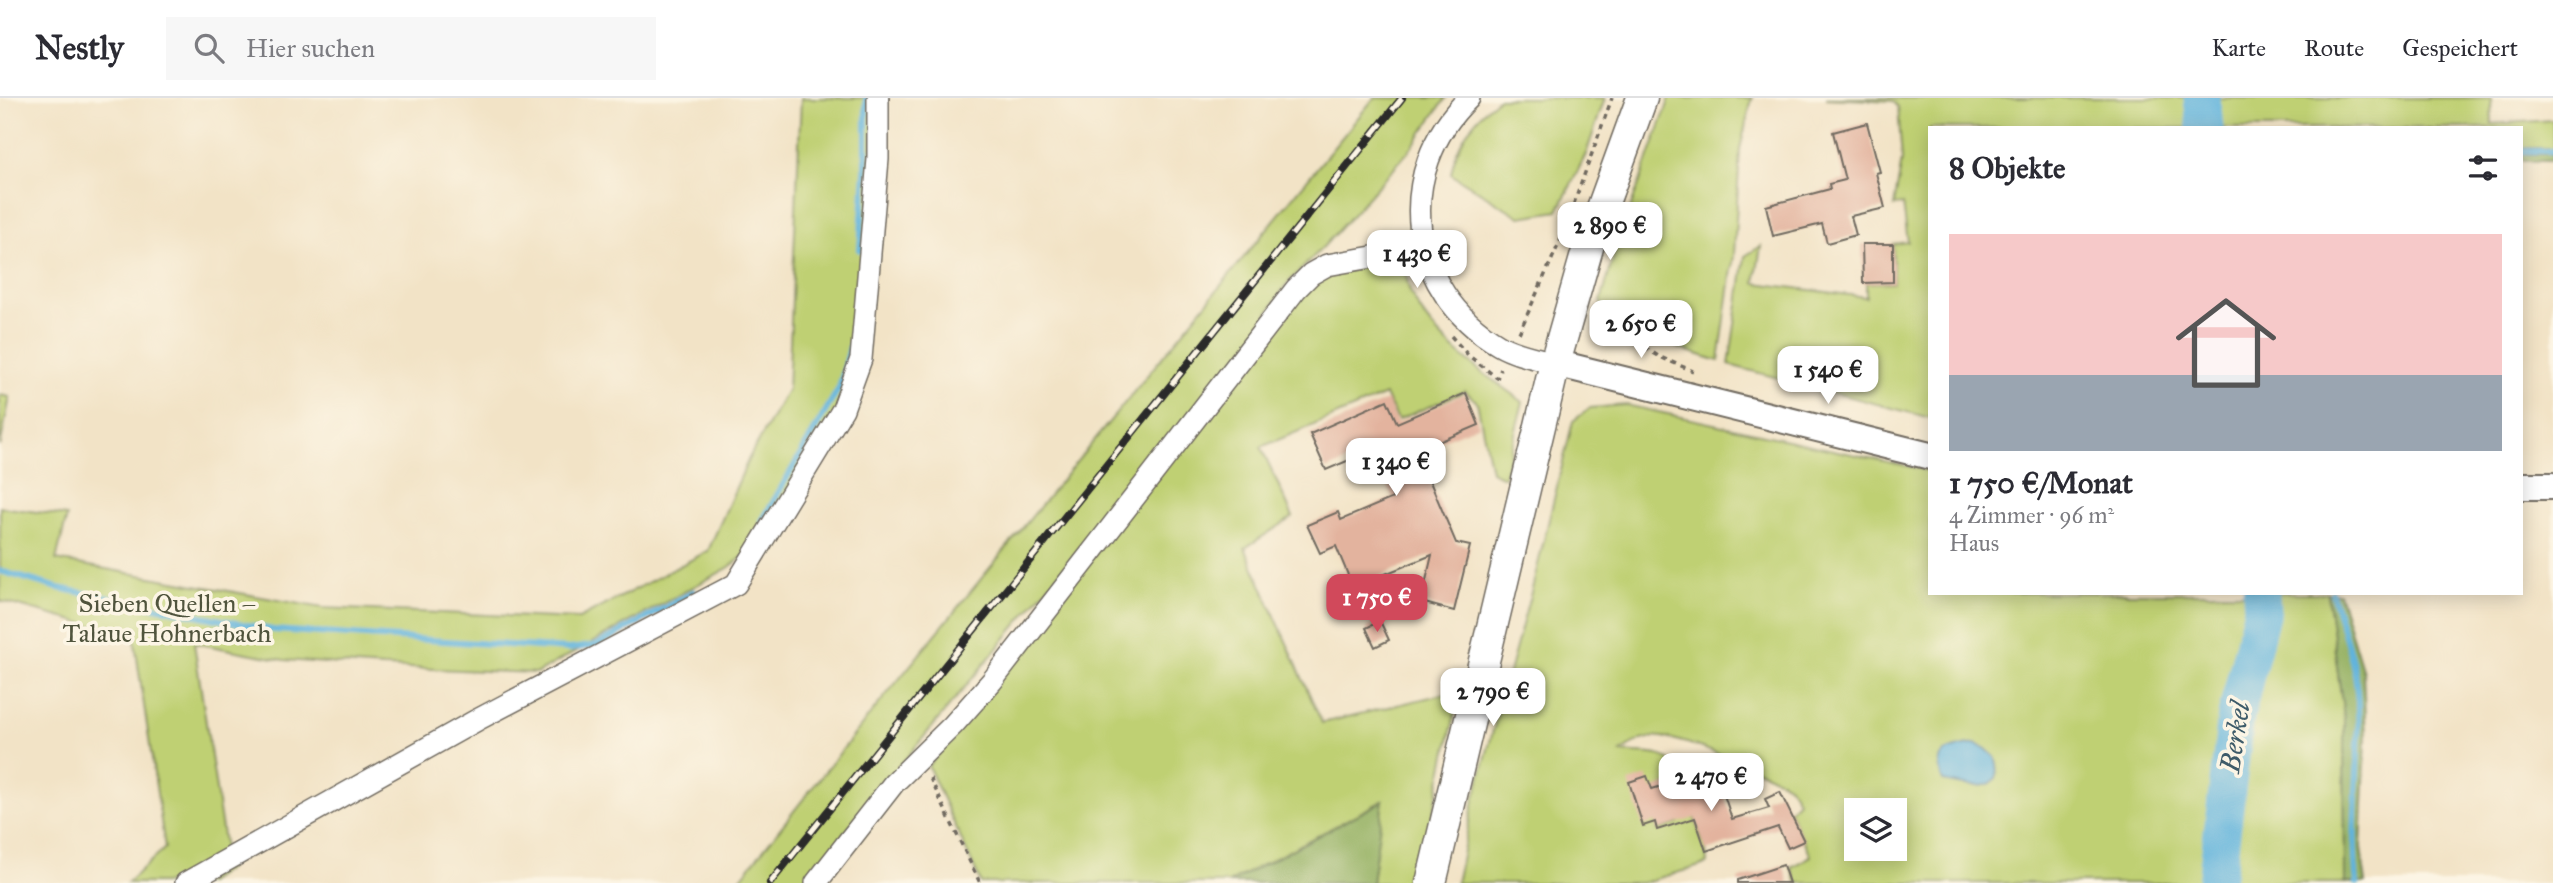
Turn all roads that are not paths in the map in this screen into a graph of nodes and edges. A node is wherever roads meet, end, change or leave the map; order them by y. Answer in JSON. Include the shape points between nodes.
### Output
{"nodes":[{"id":1,"x":878,"y":98,"type":"edge"},
{"id":2,"x":1469,"y":98,"type":"edge"},
{"id":3,"x":1642,"y":98,"type":"edge"},
{"id":4,"x":1423,"y":248,"type":"junction"},
{"id":5,"x":1555,"y":363,"type":"junction"},
{"id":6,"x":1928,"y":456,"type":"edge"},
{"id":7,"x":2523,"y":486,"type":"edge"},
{"id":8,"x":2553,"y":486,"type":"edge"},
{"id":9,"x":186,"y":883,"type":"edge"},
{"id":10,"x":816,"y":883,"type":"edge"},
{"id":11,"x":1431,"y":883,"type":"edge"}],
"edges":[{"from":1,"to":9,"type":"street","via":[[878,159],[861,359],[843,409],[736,584],[477,720]]},
{"from":2,"to":4,"type":"street","via":[[1447,123],[1425,170],[1419,200]]},
{"from":3,"to":5,"type":"main road","via":[[1589,244]]},
{"from":4,"to":5,"type":"street","via":[[1437,283],[1467,320],[1510,351]]},
{"from":4,"to":10,"type":"street","via":[[1327,265],[1296,289],[992,681],[894,783]]},
{"from":5,"to":6,"type":"street"},
{"from":5,"to":11,"type":"main road"},
{"from":7,"to":8,"type":"street"}]}
